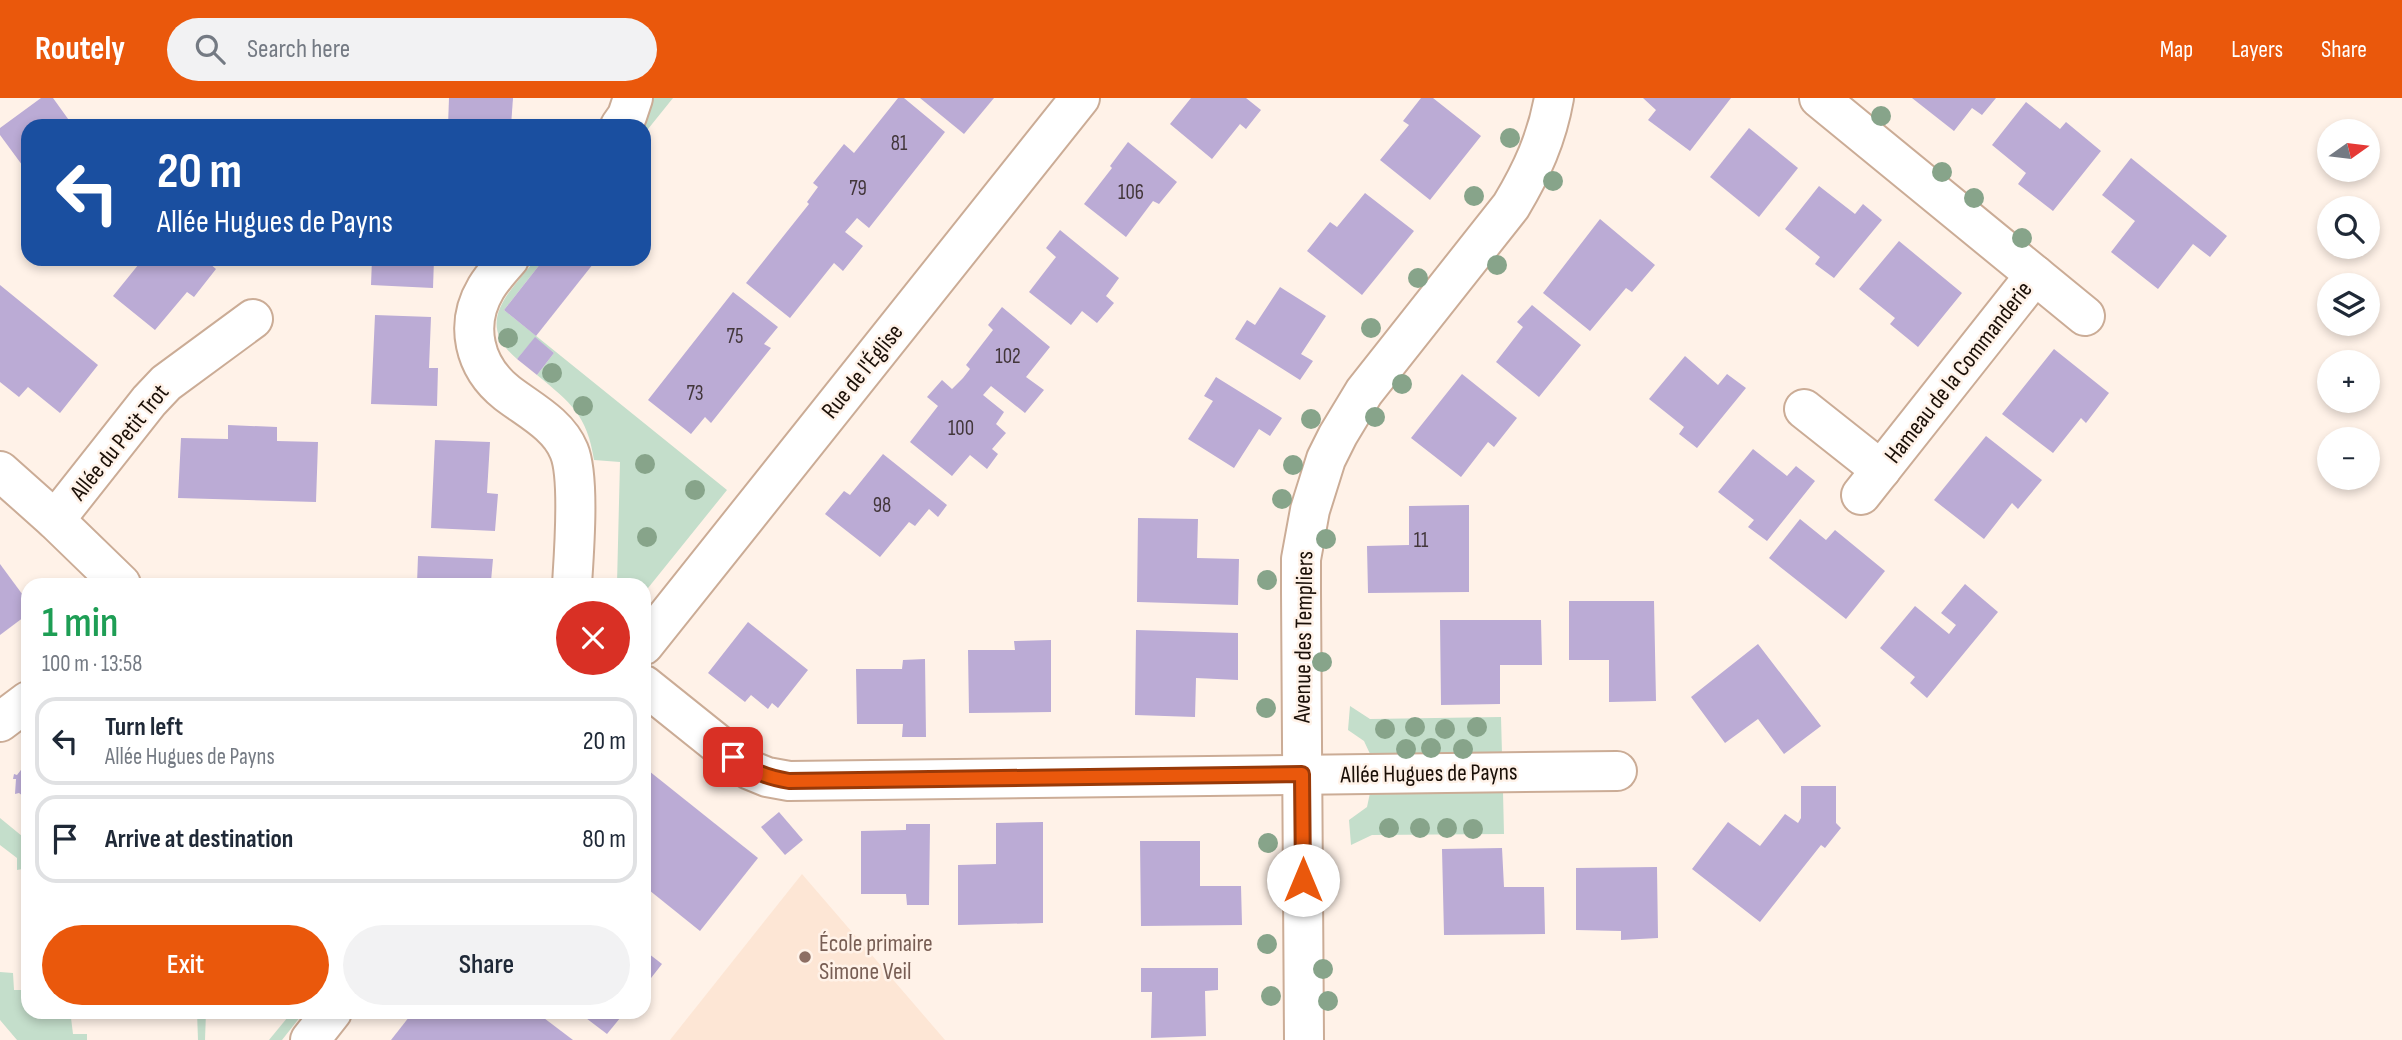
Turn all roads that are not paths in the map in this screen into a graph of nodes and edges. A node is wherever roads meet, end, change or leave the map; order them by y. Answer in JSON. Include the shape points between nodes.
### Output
{"nodes":[{"id":1,"x":633,"y":98,"type":"edge"},
{"id":2,"x":1080,"y":98,"type":"edge"},
{"id":3,"x":1554,"y":98,"type":"edge"},
{"id":4,"x":1819,"y":98,"type":"edge"},
{"id":5,"x":625,"y":119,"type":"edge"},
{"id":6,"x":503,"y":266,"type":"edge"},
{"id":7,"x":2035,"y":275,"type":"junction"},
{"id":8,"x":2085,"y":316,"type":"dead end"},
{"id":9,"x":253,"y":319,"type":"dead end"},
{"id":10,"x":1804,"y":409,"type":"dead end"},
{"id":11,"x":0,"y":471,"type":"edge"},
{"id":12,"x":55,"y":520,"type":"junction"},
{"id":13,"x":115,"y":578,"type":"edge"},
{"id":14,"x":572,"y":578,"type":"edge"},
{"id":15,"x":651,"y":636,"type":"edge"},
{"id":16,"x":651,"y":691,"type":"edge"},
{"id":17,"x":21,"y":706,"type":"edge"},
{"id":18,"x":0,"y":722,"type":"edge"},
{"id":19,"x":1617,"y":771,"type":"dead end"},
{"id":20,"x":1302,"y":774,"type":"junction"},
{"id":21,"x":326,"y":1019,"type":"edge"},
{"id":22,"x":310,"y":1040,"type":"edge"},
{"id":23,"x":1304,"y":1040,"type":"edge"}],
"edges":[{"from":1,"to":5,"type":"street"},
{"from":2,"to":15,"type":"street","name":"Rue de l'Église"},
{"from":3,"to":20,"type":"street","name":"Avenue des Templiers","via":[[1544,141],[1511,206],[1364,392],[1326,459],[1301,559]]},
{"from":4,"to":7,"type":"street","name":"Hameau de la Commanderie"},
{"from":6,"to":14,"type":"street","via":[[479,302],[473,333],[491,378],[552,426],[569,451],[575,480]]},
{"from":7,"to":8,"type":"street","name":"Hameau de la Commanderie"},
{"from":7,"to":10,"type":"street","name":"Hameau de la Commanderie","via":[[1871,482]]},
{"from":9,"to":12,"type":"street","name":"Allée du Petit Trot","via":[[166,383]]},
{"from":11,"to":12,"type":"street","name":"Allée du Petit Trot"},
{"from":12,"to":13,"type":"street","name":"Allée du Petit Trot"},
{"from":16,"to":20,"type":"street","name":"Allée Hugues de Payns","via":[[750,770],[789,781]]},
{"from":17,"to":18,"type":"street"},
{"from":19,"to":20,"type":"street","name":"Allée Hugues de Payns"},
{"from":20,"to":23,"type":"street","name":"Avenue des Templiers"},
{"from":21,"to":22,"type":"street"}]}
